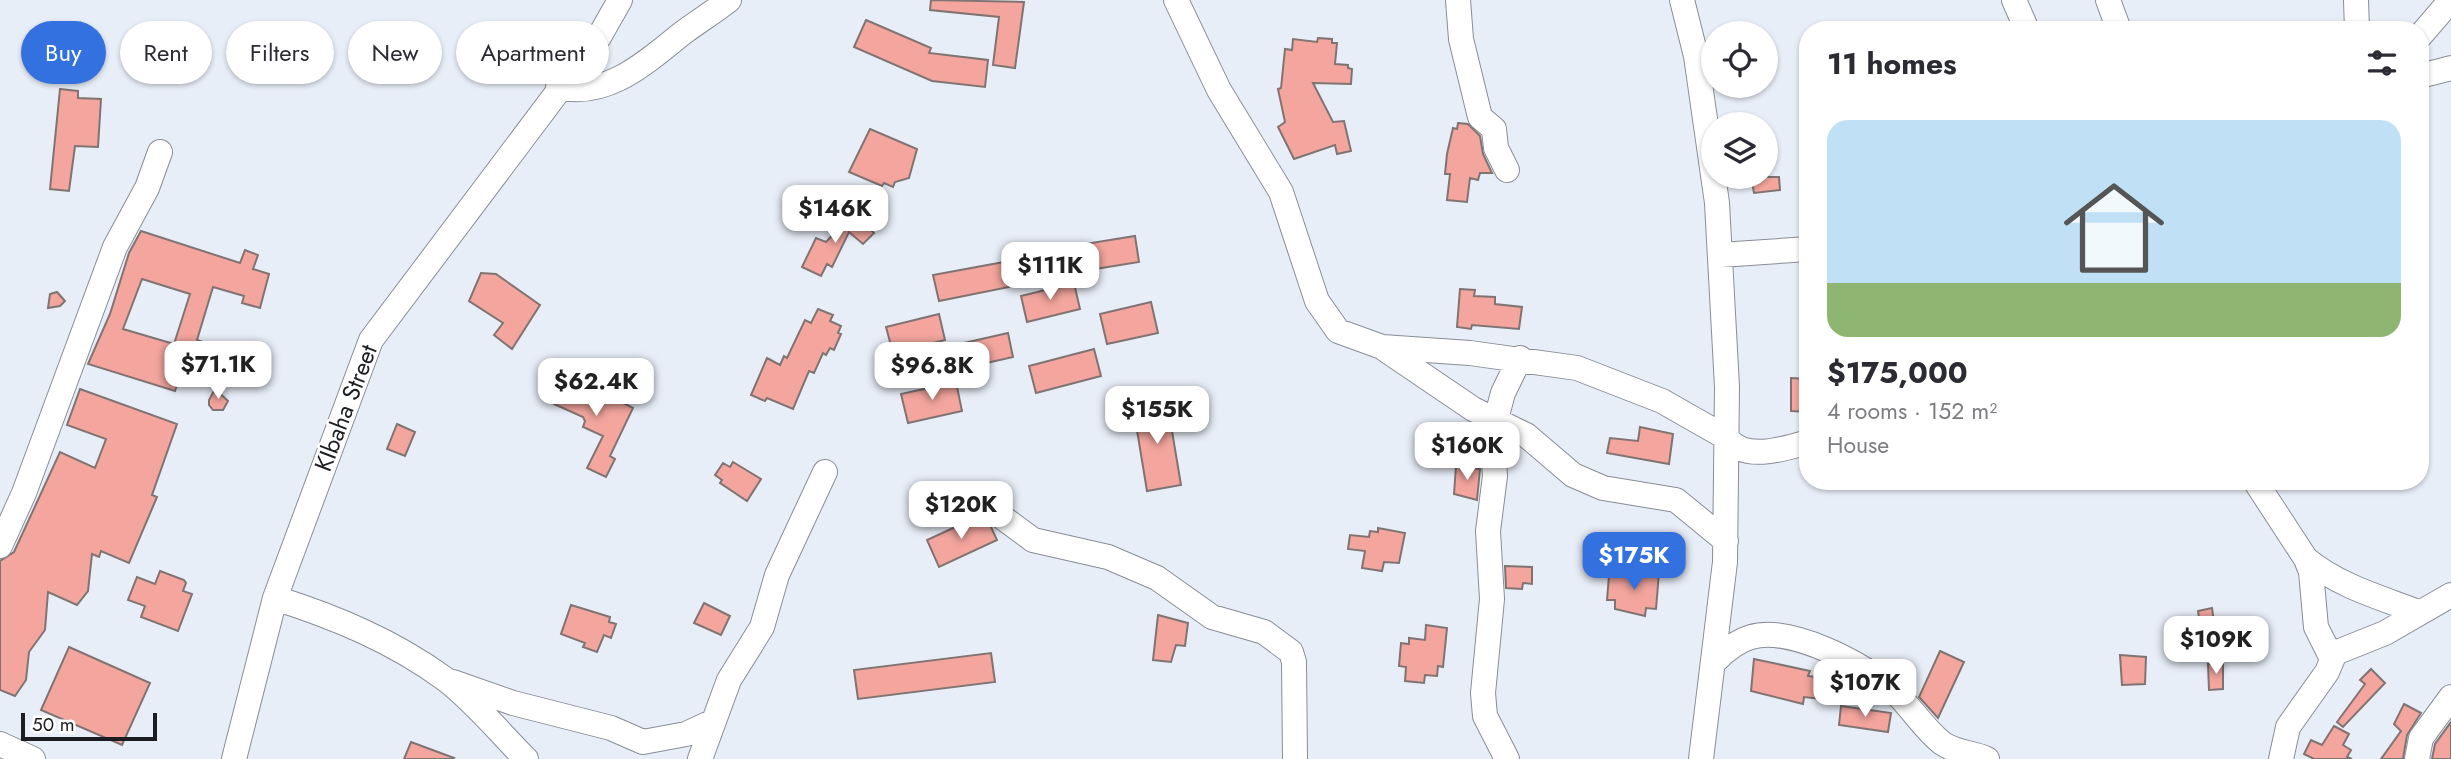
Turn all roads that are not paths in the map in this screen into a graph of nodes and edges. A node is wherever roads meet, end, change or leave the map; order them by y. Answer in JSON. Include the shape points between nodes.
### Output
{"nodes":[{"id":1,"x":620,"y":0,"type":"edge"},
{"id":2,"x":729,"y":0,"type":"edge"},
{"id":3,"x":1458,"y":0,"type":"edge"},
{"id":4,"x":1682,"y":0,"type":"edge"},
{"id":5,"x":2014,"y":0,"type":"edge"},
{"id":6,"x":2108,"y":0,"type":"edge"},
{"id":7,"x":2356,"y":0,"type":"edge"},
{"id":8,"x":2451,"y":0,"type":"edge"},
{"id":9,"x":1181,"y":1,"type":"edge"},
{"id":10,"x":2023,"y":21,"type":"edge"},
{"id":11,"x":2116,"y":21,"type":"edge"},
{"id":12,"x":2357,"y":21,"type":"edge"},
{"id":13,"x":2429,"y":26,"type":"edge"},
{"id":14,"x":2451,"y":68,"type":"edge"},
{"id":15,"x":2429,"y":74,"type":"edge"},
{"id":16,"x":558,"y":88,"type":"junction"},
{"id":17,"x":160,"y":152,"type":"dead end"},
{"id":18,"x":1507,"y":170,"type":"dead end"},
{"id":19,"x":1799,"y":250,"type":"edge"},
{"id":20,"x":1720,"y":255,"type":"junction"},
{"id":21,"x":1382,"y":347,"type":"junction"},
{"id":22,"x":1520,"y":358,"type":"junction"},
{"id":23,"x":1495,"y":421,"type":"junction"},
{"id":24,"x":1727,"y":438,"type":"junction"},
{"id":25,"x":1799,"y":444,"type":"edge"},
{"id":26,"x":825,"y":472,"type":"dead end"},
{"id":27,"x":2261,"y":490,"type":"edge"},
{"id":28,"x":983,"y":503,"type":"dead end"},
{"id":29,"x":1727,"y":541,"type":"junction"},
{"id":30,"x":0,"y":546,"type":"edge"},
{"id":31,"x":2306,"y":559,"type":"junction"},
{"id":32,"x":2451,"y":595,"type":"edge"},
{"id":33,"x":275,"y":598,"type":"junction"},
{"id":34,"x":2418,"y":612,"type":"junction"},
{"id":35,"x":2332,"y":659,"type":"junction"},
{"id":36,"x":1716,"y":660,"type":"junction"},
{"id":37,"x":445,"y":680,"type":"junction"},
{"id":38,"x":2451,"y":697,"type":"edge"},
{"id":39,"x":712,"y":722,"type":"junction"},
{"id":40,"x":0,"y":744,"type":"edge"},
{"id":41,"x":33,"y":759,"type":"edge"},
{"id":42,"x":234,"y":759,"type":"edge"},
{"id":43,"x":526,"y":759,"type":"edge"},
{"id":44,"x":700,"y":759,"type":"edge"},
{"id":45,"x":1295,"y":759,"type":"edge"},
{"id":46,"x":1507,"y":759,"type":"edge"},
{"id":47,"x":1701,"y":759,"type":"edge"},
{"id":48,"x":1987,"y":759,"type":"edge"},
{"id":49,"x":2281,"y":759,"type":"edge"},
{"id":50,"x":2417,"y":759,"type":"edge"}],
"edges":[{"from":1,"to":16,"type":"street","name":"KIbaha Street","via":[[599,37]]},
{"from":2,"to":16,"type":"street","via":[[640,67],[598,88]]},
{"from":3,"to":18,"type":"street","via":[[1461,39],[1480,117],[1494,129],[1496,148]]},
{"from":4,"to":20,"type":"street","via":[[1696,56]]},
{"from":5,"to":10,"type":"street"},
{"from":6,"to":11,"type":"street"},
{"from":7,"to":12,"type":"street"},
{"from":8,"to":13,"type":"street"},
{"from":9,"to":21,"type":"street","via":[[1219,89],[1281,192],[1304,268],[1325,315],[1345,335]]},
{"from":14,"to":15,"type":"street"},
{"from":16,"to":33,"type":"street","name":"KIbaha Street","via":[[371,340]]},
{"from":17,"to":30,"type":"street","via":[[116,247]]},
{"from":19,"to":20,"type":"street"},
{"from":20,"to":24,"type":"street"},
{"from":21,"to":22,"type":"street"},
{"from":21,"to":23,"type":"street"},
{"from":22,"to":23,"type":"street"},
{"from":22,"to":24,"type":"street","via":[[1577,369],[1624,386],[1662,401]]},
{"from":23,"to":29,"type":"street","via":[[1526,435],[1561,467],[1587,482],[1676,500]]},
{"from":23,"to":46,"type":"street","via":[[1494,498],[1488,531],[1492,599],[1483,693],[1485,716]]},
{"from":24,"to":25,"type":"street","via":[[1734,448],[1745,451]]},
{"from":24,"to":29,"type":"street"},
{"from":26,"to":39,"type":"street","via":[[777,575],[762,627],[729,680]]},
{"from":27,"to":31,"type":"street"},
{"from":28,"to":45,"type":"street","via":[[1033,540],[1108,557],[1170,586],[1212,617],[1264,632],[1282,644],[1294,662]]},
{"from":29,"to":36,"type":"street"},
{"from":31,"to":34,"type":"street","via":[[2350,586]]},
{"from":31,"to":35,"type":"street","via":[[2316,627]]},
{"from":32,"to":34,"type":"street"},
{"from":33,"to":37,"type":"street","via":[[363,630]]},
{"from":33,"to":42,"type":"street","name":"KIbaha Street"},
{"from":34,"to":35,"type":"street","via":[[2369,641],[2339,650]]},
{"from":35,"to":49,"type":"street","via":[[2288,727]]},
{"from":36,"to":47,"type":"street"},
{"from":36,"to":48,"type":"street","via":[[1728,648],[1753,636],[1820,646],[1874,674],[1942,743]]},
{"from":37,"to":39,"type":"street","via":[[611,728],[643,742],[686,734]]},
{"from":37,"to":43,"type":"street"},
{"from":38,"to":50,"type":"street","via":[[2421,738]]},
{"from":39,"to":44,"type":"street"},
{"from":40,"to":41,"type":"street"}]}
